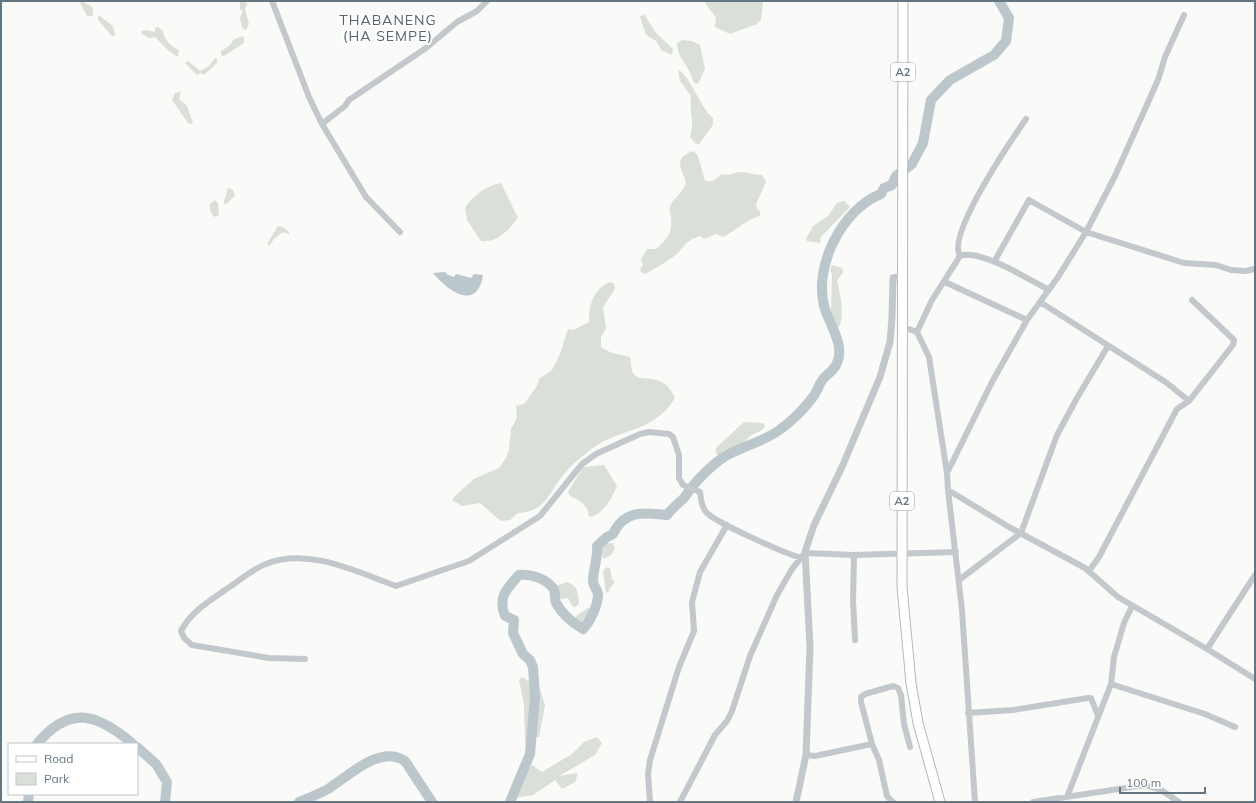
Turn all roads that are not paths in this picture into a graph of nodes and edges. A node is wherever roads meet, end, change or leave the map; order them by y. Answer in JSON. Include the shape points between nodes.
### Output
{"nodes":[{"id":1,"x":272,"y":1,"type":"edge"},
{"id":2,"x":487,"y":1,"type":"edge"},
{"id":3,"x":903,"y":1,"type":"edge"},
{"id":4,"x":1184,"y":15,"type":"dead end"},
{"id":5,"x":1026,"y":119,"type":"dead end"},
{"id":6,"x":322,"y":124,"type":"junction"},
{"id":7,"x":400,"y":232,"type":"dead end"},
{"id":8,"x":1086,"y":232,"type":"junction"},
{"id":9,"x":960,"y":256,"type":"junction"},
{"id":10,"x":994,"y":262,"type":"junction"},
{"id":11,"x":1255,"y":269,"type":"edge"},
{"id":12,"x":903,"y":276,"type":"junction"},
{"id":13,"x":945,"y":282,"type":"junction"},
{"id":14,"x":1049,"y":290,"type":"junction"},
{"id":15,"x":1192,"y":300,"type":"dead end"},
{"id":16,"x":1040,"y":302,"type":"junction"},
{"id":17,"x":1027,"y":320,"type":"junction"},
{"id":18,"x":903,"y":327,"type":"junction"},
{"id":19,"x":917,"y":332,"type":"junction"},
{"id":20,"x":1108,"y":346,"type":"junction"},
{"id":21,"x":1189,"y":401,"type":"junction"},
{"id":22,"x":947,"y":473,"type":"junction"},
{"id":23,"x":948,"y":490,"type":"junction"},
{"id":24,"x":727,"y":525,"type":"junction"},
{"id":25,"x":1021,"y":533,"type":"junction"},
{"id":26,"x":956,"y":552,"type":"junction"},
{"id":27,"x":902,"y":553,"type":"junction"},
{"id":28,"x":803,"y":555,"type":"junction"},
{"id":29,"x":854,"y":555,"type":"junction"},
{"id":30,"x":1089,"y":571,"type":"junction"},
{"id":31,"x":1255,"y":574,"type":"edge"},
{"id":32,"x":959,"y":580,"type":"junction"},
{"id":33,"x":1132,"y":606,"type":"junction"},
{"id":34,"x":855,"y":640,"type":"dead end"},
{"id":35,"x":1207,"y":649,"type":"junction"},
{"id":36,"x":305,"y":659,"type":"dead end"},
{"id":37,"x":1255,"y":679,"type":"edge"},
{"id":38,"x":1111,"y":684,"type":"junction"},
{"id":39,"x":968,"y":713,"type":"junction"},
{"id":40,"x":1098,"y":716,"type":"junction"},
{"id":41,"x":1235,"y":726,"type":"dead end"},
{"id":42,"x":872,"y":744,"type":"junction"},
{"id":43,"x":910,"y":746,"type":"dead end"},
{"id":44,"x":806,"y":755,"type":"junction"},
{"id":45,"x":1067,"y":797,"type":"junction"},
{"id":46,"x":937,"y":801,"type":"edge"},
{"id":47,"x":650,"y":802,"type":"edge"},
{"id":48,"x":680,"y":802,"type":"edge"},
{"id":49,"x":796,"y":802,"type":"edge"},
{"id":50,"x":893,"y":802,"type":"edge"},
{"id":51,"x":975,"y":802,"type":"edge"},
{"id":52,"x":1032,"y":802,"type":"edge"},
{"id":53,"x":1179,"y":802,"type":"edge"}],
"edges":[{"from":1,"to":6,"type":"street"},
{"from":2,"to":6,"type":"street","via":[[426,48],[349,100]]},
{"from":3,"to":12,"type":"main road","number":"A2"},
{"from":4,"to":8,"type":"street","via":[[1123,160]]},
{"from":5,"to":9,"type":"street","via":[[1000,156],[973,204],[957,248]]},
{"from":6,"to":7,"type":"street","via":[[366,198]]},
{"from":8,"to":10,"type":"street","via":[[1029,200]]},
{"from":8,"to":11,"type":"street","via":[[1184,263],[1216,265],[1231,270]]},
{"from":8,"to":14,"type":"street"},
{"from":9,"to":10,"type":"street","via":[[970,254]]},
{"from":9,"to":13,"type":"street"},
{"from":10,"to":14,"type":"street"},
{"from":12,"to":18,"type":"main road","number":"A2"},
{"from":12,"to":28,"type":"street","via":[[893,278],[890,342],[880,377]]},
{"from":13,"to":17,"type":"street"},
{"from":13,"to":19,"type":"street","via":[[932,300]]},
{"from":14,"to":16,"type":"street"},
{"from":15,"to":21,"type":"street","via":[[1234,340],[1231,349]]},
{"from":16,"to":17,"type":"street"},
{"from":16,"to":20,"type":"street"},
{"from":17,"to":22,"type":"street","via":[[976,413]]},
{"from":18,"to":19,"type":"street"},
{"from":18,"to":27,"type":"main road","number":"A2"},
{"from":19,"to":22,"type":"street","via":[[929,357]]},
{"from":20,"to":21,"type":"street","via":[[1162,379]]},
{"from":20,"to":25,"type":"street","via":[[1057,435]]},
{"from":21,"to":30,"type":"street","via":[[1177,409],[1168,422],[1147,468]]},
{"from":22,"to":23,"type":"street"},
{"from":23,"to":25,"type":"street"},
{"from":23,"to":26,"type":"street"},
{"from":24,"to":28,"type":"street"},
{"from":24,"to":36,"type":"street","via":[[707,514],[700,492],[683,485],[679,478],[679,455],[673,437],[669,434],[649,432],[596,454],[574,472],[540,516],[469,561],[396,586],[343,566],[321,561],[284,559],[266,564],[243,578],[191,616],[181,631],[192,645],[269,658]]},
{"from":24,"to":47,"type":"street","via":[[700,572],[692,602],[694,631],[679,667],[650,760]]},
{"from":25,"to":30,"type":"street"},
{"from":25,"to":32,"type":"street"},
{"from":26,"to":27,"type":"street"},
{"from":26,"to":32,"type":"street"},
{"from":27,"to":29,"type":"street"},
{"from":27,"to":46,"type":"main road","number":"A2","via":[[902,587],[911,682]]},
{"from":28,"to":29,"type":"street"},
{"from":28,"to":44,"type":"street","via":[[810,640]]},
{"from":28,"to":48,"type":"street","via":[[792,569],[768,613],[750,656],[730,716],[714,735]]},
{"from":29,"to":34,"type":"street"},
{"from":30,"to":33,"type":"street"},
{"from":31,"to":35,"type":"street"},
{"from":32,"to":39,"type":"street"},
{"from":33,"to":35,"type":"street","via":[[1147,612],[1191,642]]},
{"from":33,"to":38,"type":"street","via":[[1114,657]]},
{"from":35,"to":37,"type":"street"},
{"from":38,"to":40,"type":"street"},
{"from":38,"to":41,"type":"street"},
{"from":39,"to":40,"type":"street","via":[[1013,710],[1091,698]]},
{"from":39,"to":51,"type":"street"},
{"from":40,"to":45,"type":"street"},
{"from":42,"to":43,"type":"street","via":[[861,697],[893,686],[900,690],[904,724]]},
{"from":42,"to":44,"type":"street","via":[[814,756]]},
{"from":42,"to":50,"type":"street","via":[[879,760],[887,796]]},
{"from":44,"to":49,"type":"street"},
{"from":45,"to":52,"type":"street"},
{"from":45,"to":53,"type":"street","via":[[1145,785],[1162,790]]}]}
